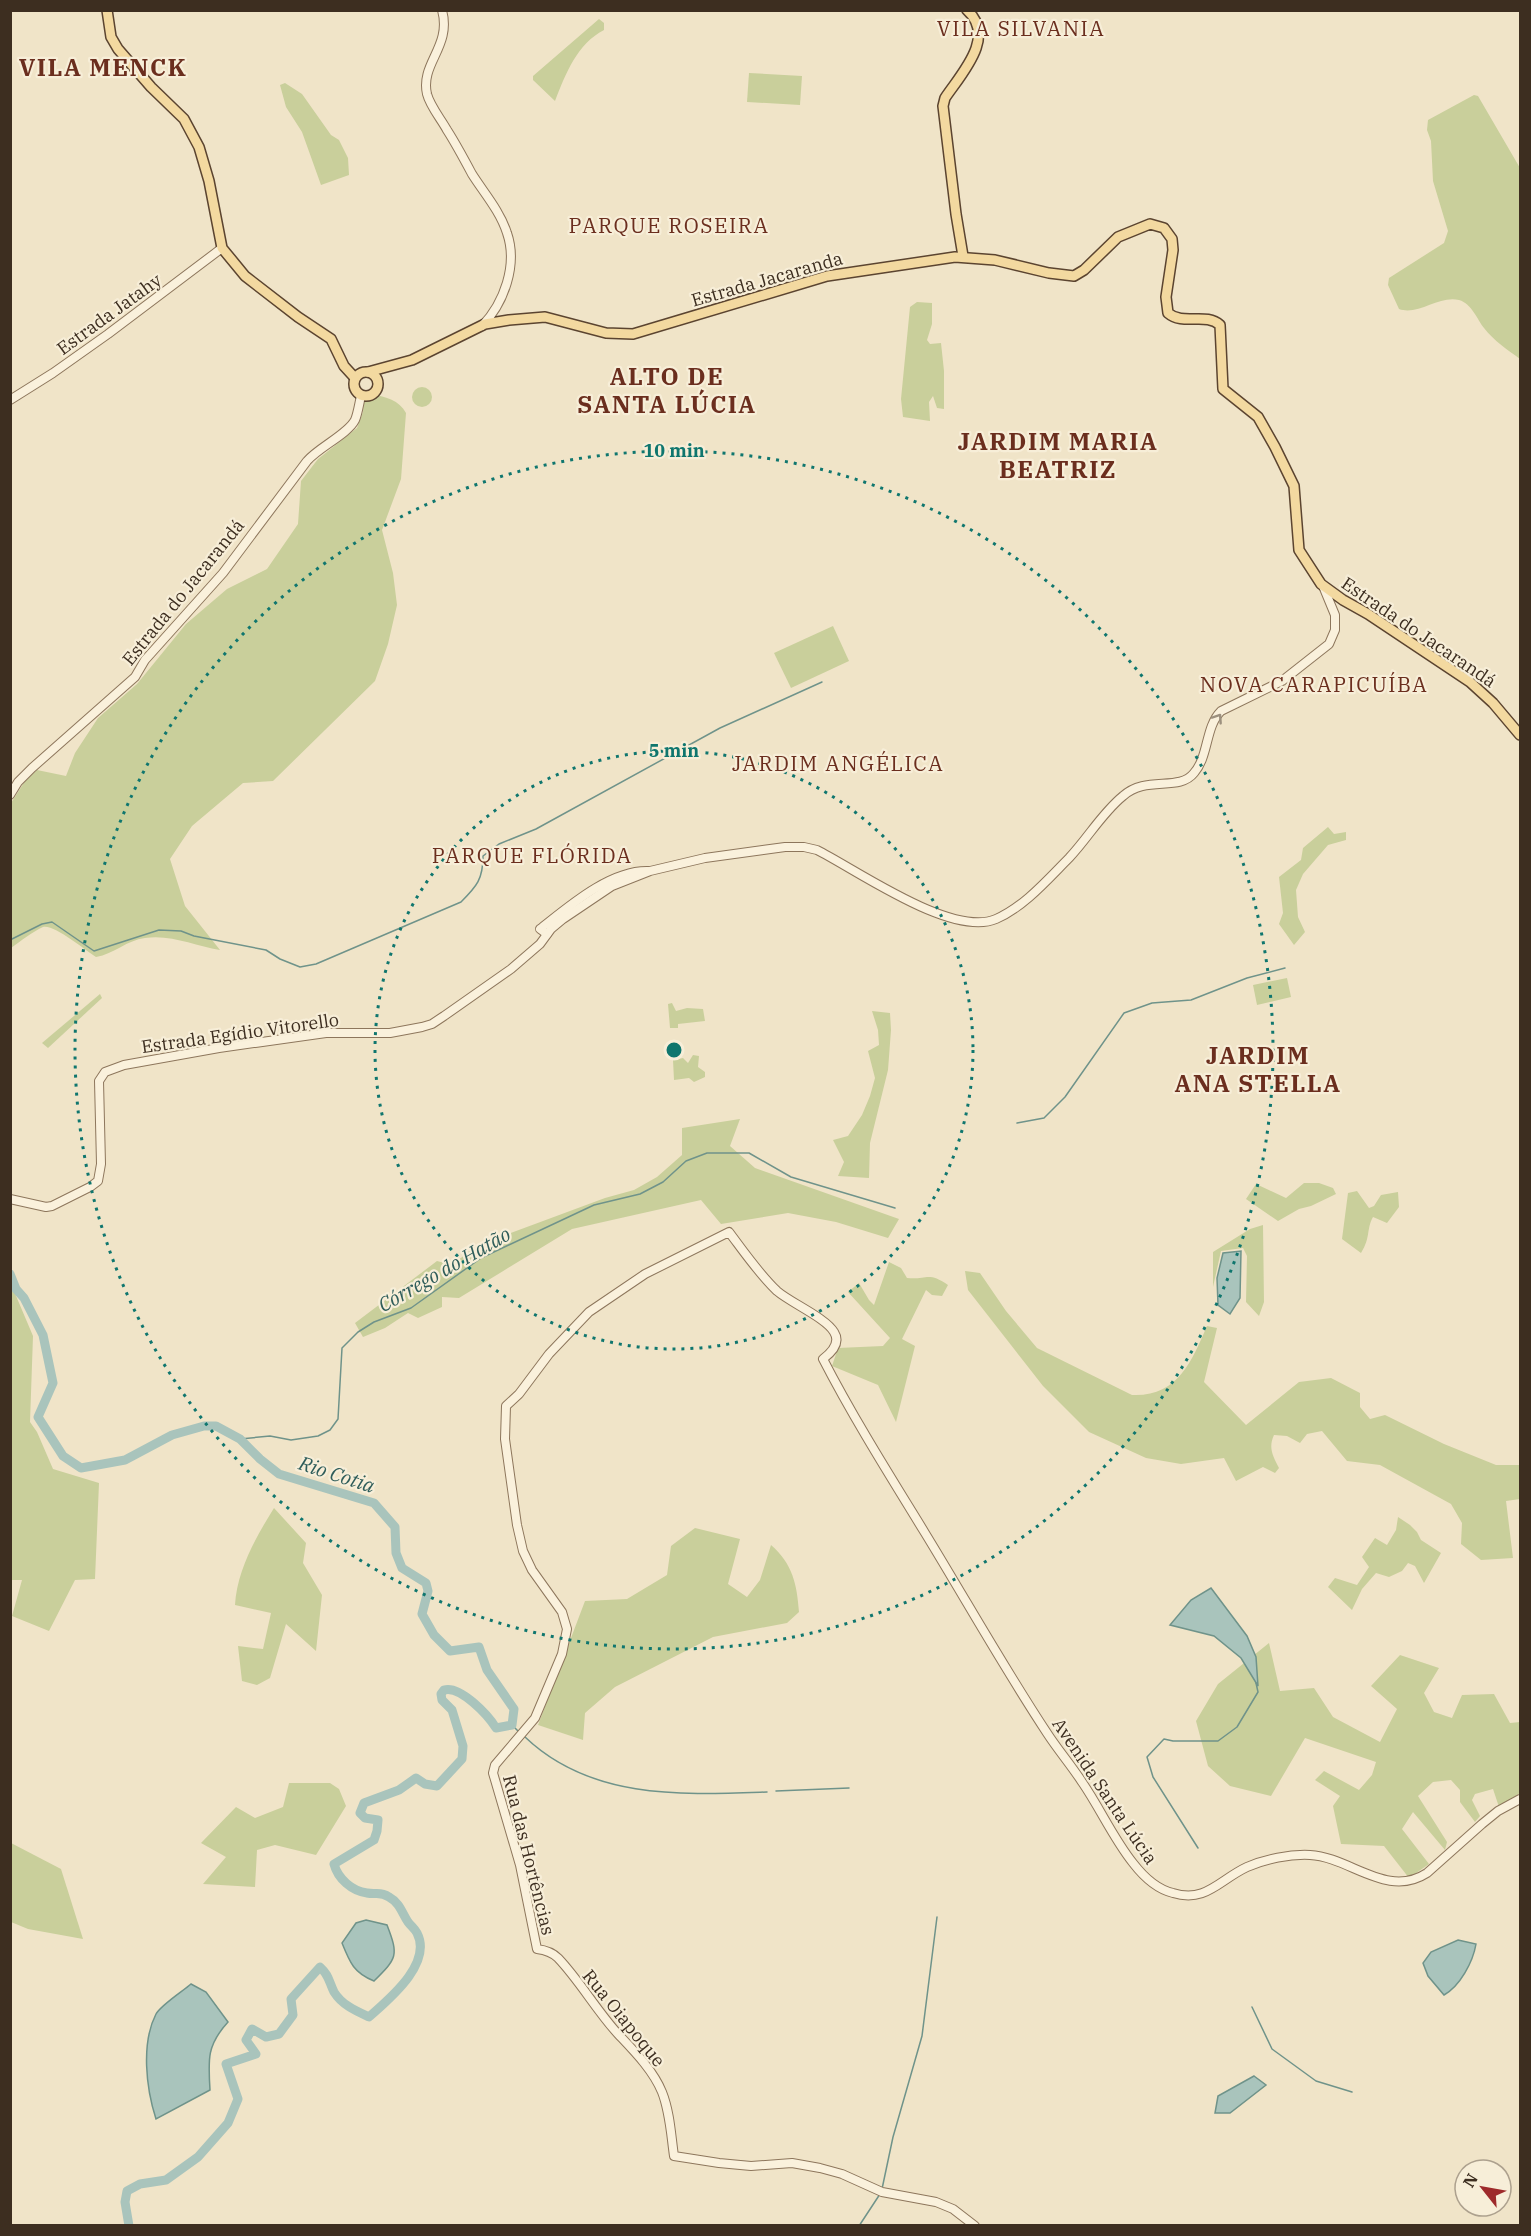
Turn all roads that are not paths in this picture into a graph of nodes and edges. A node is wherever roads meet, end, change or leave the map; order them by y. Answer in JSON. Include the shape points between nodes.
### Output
{"nodes":[{"id":1,"x":107,"y":10,"type":"edge"},
{"id":2,"x":442,"y":10,"type":"edge"},
{"id":3,"x":967,"y":10,"type":"edge"},
{"id":4,"x":222,"y":249,"type":"junction"},
{"id":5,"x":963,"y":256,"type":"junction"},
{"id":6,"x":1074,"y":276,"type":"joint"},
{"id":7,"x":481,"y":327,"type":"junction"},
{"id":8,"x":389,"y":366,"type":"junction"},
{"id":9,"x":368,"y":372,"type":"junction"},
{"id":10,"x":355,"y":378,"type":"junction"},
{"id":11,"x":378,"y":383,"type":"junction"},
{"id":12,"x":361,"y":396,"type":"junction"},
{"id":13,"x":10,"y":400,"type":"edge"},
{"id":14,"x":1321,"y":584,"type":"junction"},
{"id":15,"x":1521,"y":735,"type":"edge"},
{"id":16,"x":10,"y":795,"type":"edge"},
{"id":17,"x":959,"y":919,"type":"joint"},
{"id":18,"x":10,"y":1199,"type":"edge"},
{"id":19,"x":823,"y":1359,"type":"joint"},
{"id":20,"x":1521,"y":1799,"type":"edge"},
{"id":21,"x":537,"y":1949,"type":"joint"},
{"id":22,"x":975,"y":2226,"type":"edge"}],
"edges":[{"from":1,"to":4,"type":"main road","via":[[111,37],[118,49],[184,119],[199,147],[210,181]]},
{"from":2,"to":7,"type":"street","via":[[443,38],[427,76],[429,98],[494,207],[509,240],[506,284],[493,314]]},
{"from":3,"to":5,"type":"main road","via":[[977,22],[979,40],[943,106]]},
{"from":4,"to":10,"type":"main road","via":[[245,276],[331,339],[344,366]]},
{"from":4,"to":13,"type":"street","name":"Estrada Jatahy"},
{"from":5,"to":6,"type":"main road","name":"Estrada Jacaranda"},
{"from":5,"to":7,"type":"main road","name":"Estrada Jacaranda","via":[[827,276],[633,334],[606,333],[545,317]]},
{"from":6,"to":14,"type":"main road","name":"Estrada do Jacarandá","via":[[1111,242],[1139,227],[1155,224],[1170,234],[1173,250],[1166,309],[1177,319],[1209,320],[1220,325],[1223,389],[1258,417],[1275,447],[1294,486],[1299,550]]},
{"from":7,"to":8,"type":"main road","via":[[412,360]]},
{"from":8,"to":9,"type":"main road"},
{"from":8,"to":11,"type":"main road"},
{"from":9,"to":10,"type":"main road"},
{"from":9,"to":11,"type":"main road"},
{"from":10,"to":12,"type":"main road","via":[[354,388]]},
{"from":11,"to":12,"type":"main road","via":[[373,395]]},
{"from":12,"to":16,"type":"street","name":"Estrada do Jacarandá","via":[[350,427],[306,461],[225,571],[135,676],[32,768]]},
{"from":14,"to":15,"type":"main road","name":"Estrada do Jacarandá","via":[[1470,682]]},
{"from":17,"to":14,"type":"street","name":"Estrada do Jacarandá","one_way":true,"via":[[995,920],[1014,909],[1069,857],[1129,791],[1148,783],[1184,781],[1196,771],[1218,714],[1282,681],[1329,644],[1335,630],[1335,615]]},
{"from":17,"to":18,"type":"street","name":"Estrada Egídio Vitorello","via":[[909,902],[830,856],[804,847],[739,853],[650,871],[612,886],[543,932],[540,944],[510,969],[432,1024],[390,1033],[275,1040],[105,1071],[99,1081],[98,1181],[52,1206]]},
{"from":19,"to":20,"type":"street","name":"Avenida Santa Lúcia","via":[[843,1399],[1028,1704],[1129,1858],[1148,1880],[1162,1889],[1180,1895],[1201,1895],[1258,1863],[1309,1855],[1384,1880],[1408,1882],[1427,1873],[1498,1811]]},
{"from":19,"to":21,"type":"street","name":"Rua das Hortências","via":[[834,1348],[834,1331],[776,1290],[729,1232],[645,1274],[589,1312],[506,1406],[505,1439],[523,1551],[562,1612],[567,1629],[562,1654],[535,1718],[495,1765],[493,1773],[520,1864]]},
{"from":21,"to":22,"type":"street","name":"Rua Oiapoque","via":[[558,1959],[653,2077],[666,2106],[674,2156],[751,2166],[792,2163],[842,2174],[884,2192],[936,2202]]}]}
